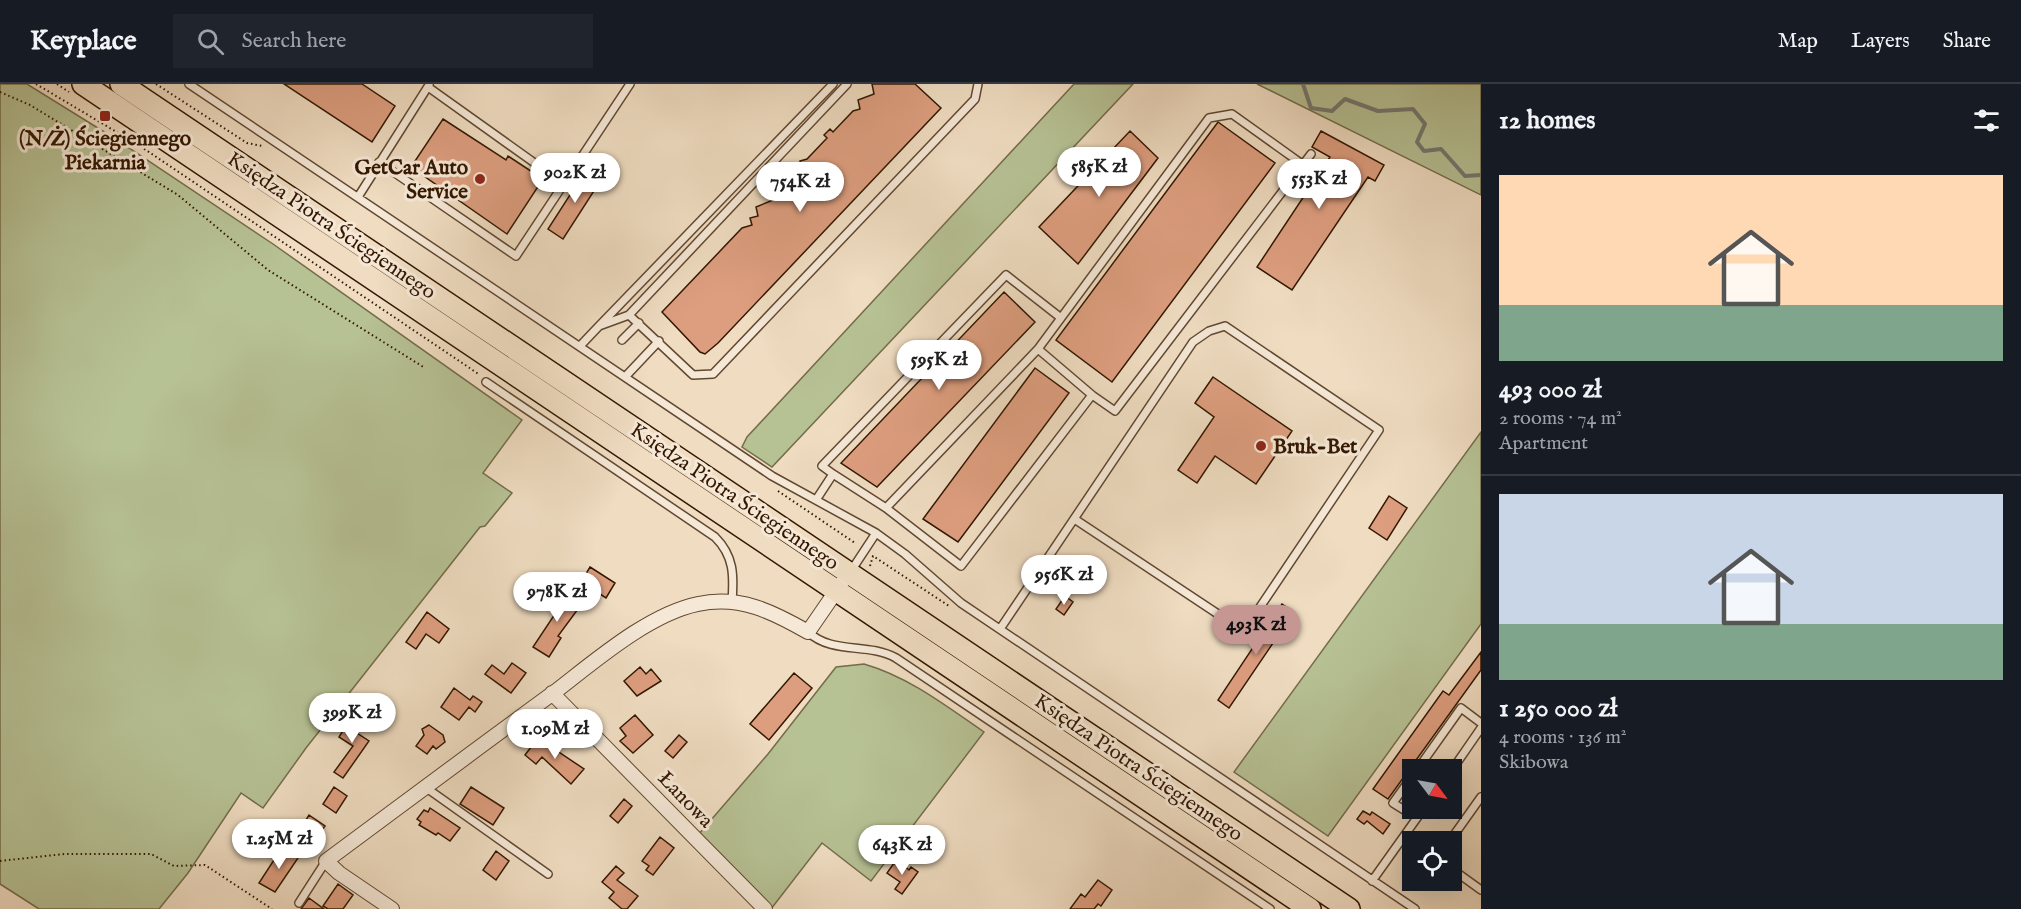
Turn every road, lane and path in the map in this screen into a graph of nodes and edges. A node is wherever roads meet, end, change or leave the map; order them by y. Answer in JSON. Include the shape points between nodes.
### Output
{"nodes":[{"id":1,"x":36,"y":84,"type":"edge"},
{"id":2,"x":82,"y":84,"type":"edge"},
{"id":3,"x":121,"y":84,"type":"edge"},
{"id":4,"x":189,"y":84,"type":"edge"},
{"id":5,"x":630,"y":84,"type":"edge"},
{"id":6,"x":833,"y":84,"type":"edge"},
{"id":7,"x":848,"y":84,"type":"edge"},
{"id":8,"x":978,"y":84,"type":"edge"},
{"id":9,"x":429,"y":86,"type":"edge"},
{"id":10,"x":0,"y":92,"type":"edge"},
{"id":11,"x":1311,"y":154,"type":"dead end"},
{"id":12,"x":379,"y":162,"type":"junction"},
{"id":13,"x":1302,"y":164,"type":"junction"},
{"id":14,"x":564,"y":184,"type":"junction"},
{"id":15,"x":358,"y":197,"type":"junction"},
{"id":16,"x":629,"y":315,"type":"junction"},
{"id":17,"x":1061,"y":318,"type":"junction"},
{"id":18,"x":639,"y":323,"type":"junction"},
{"id":19,"x":599,"y":326,"type":"junction"},
{"id":20,"x":622,"y":340,"type":"dead end"},
{"id":21,"x":659,"y":341,"type":"junction"},
{"id":22,"x":580,"y":346,"type":"junction"},
{"id":23,"x":1038,"y":349,"type":"junction"},
{"id":24,"x":425,"y":368,"type":"dead end"},
{"id":25,"x":626,"y":377,"type":"junction"},
{"id":26,"x":486,"y":382,"type":"joint"},
{"id":27,"x":1092,"y":395,"type":"junction"},
{"id":28,"x":833,"y":474,"type":"junction"},
{"id":29,"x":816,"y":500,"type":"junction"},
{"id":30,"x":886,"y":508,"type":"junction"},
{"id":31,"x":1076,"y":520,"type":"junction"},
{"id":32,"x":876,"y":533,"type":"junction"},
{"id":33,"x":849,"y":573,"type":"junction"},
{"id":34,"x":837,"y":591,"type":"junction"},
{"id":35,"x":732,"y":602,"type":"junction"},
{"id":36,"x":1000,"y":629,"type":"junction"},
{"id":37,"x":808,"y":632,"type":"junction"},
{"id":38,"x":552,"y":693,"type":"junction"},
{"id":39,"x":1481,"y":723,"type":"edge"},
{"id":40,"x":1481,"y":728,"type":"edge"},
{"id":41,"x":1425,"y":759,"type":"edge"},
{"id":42,"x":1460,"y":759,"type":"edge"},
{"id":43,"x":424,"y":787,"type":"junction"},
{"id":44,"x":1402,"y":790,"type":"edge"},
{"id":45,"x":1481,"y":797,"type":"edge"},
{"id":46,"x":1402,"y":809,"type":"edge"},
{"id":47,"x":1416,"y":819,"type":"edge"},
{"id":48,"x":1457,"y":831,"type":"edge"},
{"id":49,"x":0,"y":861,"type":"edge"},
{"id":50,"x":326,"y":861,"type":"junction"},
{"id":51,"x":548,"y":874,"type":"dead end"},
{"id":52,"x":1462,"y":876,"type":"edge"},
{"id":53,"x":1372,"y":881,"type":"junction"},
{"id":54,"x":1481,"y":890,"type":"edge"},
{"id":55,"x":299,"y":903,"type":"dead end"},
{"id":56,"x":272,"y":909,"type":"edge"},
{"id":57,"x":392,"y":909,"type":"edge"},
{"id":58,"x":765,"y":909,"type":"edge"},
{"id":59,"x":1270,"y":909,"type":"edge"},
{"id":60,"x":1310,"y":909,"type":"edge"},
{"id":61,"x":1349,"y":909,"type":"edge"},
{"id":62,"x":1415,"y":909,"type":"edge"}],
"edges":[{"from":1,"to":26,"type":"path","via":[[140,146]]},
{"from":2,"to":34,"type":"main road","name":"Księdza Piotra Ściegiennego"},
{"from":3,"to":33,"type":"main road","name":"Księdza Piotra Ściegiennego"},
{"from":4,"to":15,"type":"lane"},
{"from":5,"to":14,"type":"lane"},
{"from":6,"to":19,"type":"lane"},
{"from":7,"to":16,"type":"lane"},
{"from":8,"to":21,"type":"lane","via":[[975,99],[713,374],[693,375]]},
{"from":9,"to":12,"type":"lane"},
{"from":9,"to":14,"type":"lane"},
{"from":10,"to":24,"type":"path","via":[[30,105],[178,195],[268,270]]},
{"from":11,"to":13,"type":"lane"},
{"from":12,"to":14,"type":"lane","via":[[516,256]]},
{"from":12,"to":15,"type":"lane"},
{"from":13,"to":17,"type":"lane","via":[[1232,114],[1209,118]]},
{"from":13,"to":27,"type":"lane","via":[[1116,411]]},
{"from":15,"to":22,"type":"lane"},
{"from":16,"to":18,"type":"lane"},
{"from":16,"to":19,"type":"lane"},
{"from":17,"to":23,"type":"lane"},
{"from":17,"to":28,"type":"lane","via":[[1006,275],[822,466]]},
{"from":18,"to":20,"type":"lane"},
{"from":18,"to":21,"type":"lane"},
{"from":19,"to":22,"type":"lane"},
{"from":21,"to":25,"type":"lane"},
{"from":22,"to":25,"type":"lane"},
{"from":23,"to":27,"type":"lane"},
{"from":23,"to":30,"type":"lane"},
{"from":25,"to":29,"type":"lane","via":[[772,476]]},
{"from":26,"to":35,"type":"lane","via":[[715,537],[725,548],[734,571]]},
{"from":27,"to":30,"type":"lane","via":[[961,566]]},
{"from":28,"to":29,"type":"lane"},
{"from":28,"to":30,"type":"lane"},
{"from":29,"to":32,"type":"lane"},
{"from":31,"to":31,"type":"lane","via":[[1193,342],[1209,331],[1225,327],[1379,430],[1248,625],[1236,626]]},
{"from":31,"to":36,"type":"lane"},
{"from":32,"to":33,"type":"lane"},
{"from":32,"to":36,"type":"lane","via":[[906,554],[960,603]]},
{"from":33,"to":34,"type":"street"},
{"from":33,"to":61,"type":"main road","name":"Księdza Piotra Ściegiennego"},
{"from":34,"to":37,"type":"street"},
{"from":34,"to":60,"type":"main road","name":"Księdza Piotra Ściegiennego"},
{"from":35,"to":37,"type":"street","via":[[767,609]]},
{"from":35,"to":38,"type":"street","via":[[696,604],[668,614],[616,644]]},
{"from":36,"to":53,"type":"lane"},
{"from":37,"to":59,"type":"lane","via":[[833,646],[867,647],[896,658]]},
{"from":38,"to":43,"type":"street"},
{"from":38,"to":58,"type":"street","name":"Łanowa"},
{"from":39,"to":41,"type":"lane","via":[[1461,708]]},
{"from":40,"to":42,"type":"lane"},
{"from":43,"to":50,"type":"street"},
{"from":43,"to":51,"type":"lane"},
{"from":44,"to":46,"type":"lane","via":[[1393,803]]},
{"from":45,"to":48,"type":"lane"},
{"from":47,"to":53,"type":"lane"},
{"from":49,"to":56,"type":"path","via":[[64,854],[151,854],[174,867],[205,865]]},
{"from":50,"to":55,"type":"lane"},
{"from":50,"to":57,"type":"street"},
{"from":52,"to":54,"type":"lane"},
{"from":53,"to":62,"type":"lane"}]}
